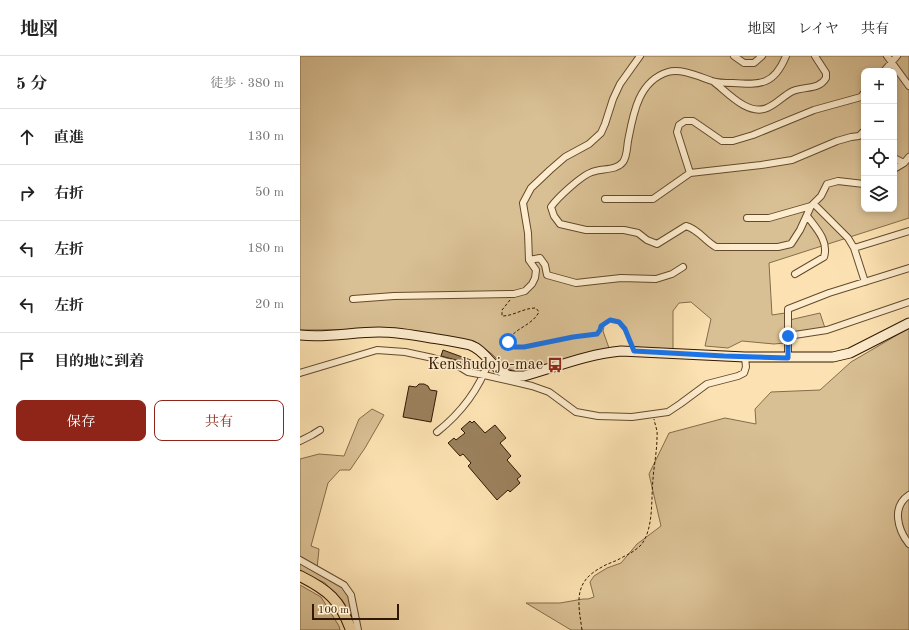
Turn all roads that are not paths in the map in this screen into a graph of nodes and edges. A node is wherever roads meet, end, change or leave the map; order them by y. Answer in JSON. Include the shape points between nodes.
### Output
{"nodes":[{"id":1,"x":640,"y":56,"type":"edge"},
{"id":2,"x":734,"y":56,"type":"edge"},
{"id":3,"x":762,"y":56,"type":"edge"},
{"id":4,"x":786,"y":56,"type":"edge"},
{"id":5,"x":815,"y":56,"type":"edge"},
{"id":6,"x":887,"y":56,"type":"edge"},
{"id":7,"x":897,"y":56,"type":"edge"},
{"id":8,"x":892,"y":62,"type":"junction"},
{"id":9,"x":887,"y":68,"type":"edge"},
{"id":10,"x":714,"y":82,"type":"junction"},
{"id":11,"x":909,"y":86,"type":"edge"},
{"id":12,"x":861,"y":97,"type":"edge"},
{"id":13,"x":861,"y":138,"type":"edge"},
{"id":14,"x":909,"y":157,"type":"edge"},
{"id":15,"x":897,"y":160,"type":"edge"},
{"id":16,"x":904,"y":163,"type":"junction"},
{"id":17,"x":897,"y":168,"type":"edge"},
{"id":18,"x":690,"y":173,"type":"junction"},
{"id":19,"x":861,"y":184,"type":"edge"},
{"id":20,"x":605,"y":199,"type":"dead end"},
{"id":21,"x":813,"y":205,"type":"junction"},
{"id":22,"x":807,"y":216,"type":"junction"},
{"id":23,"x":747,"y":218,"type":"dead end"},
{"id":24,"x":909,"y":231,"type":"edge"},
{"id":25,"x":854,"y":248,"type":"junction"},
{"id":26,"x":529,"y":260,"type":"junction"},
{"id":27,"x":683,"y":267,"type":"dead end"},
{"id":28,"x":909,"y":268,"type":"edge"},
{"id":29,"x":795,"y":274,"type":"dead end"},
{"id":30,"x":865,"y":282,"type":"junction"},
{"id":31,"x":353,"y":299,"type":"dead end"},
{"id":32,"x":909,"y":302,"type":"edge"},
{"id":33,"x":909,"y":323,"type":"edge"},
{"id":34,"x":300,"y":334,"type":"edge"},
{"id":35,"x":788,"y":336,"type":"junction"},
{"id":36,"x":745,"y":357,"type":"junction"},
{"id":37,"x":788,"y":358,"type":"junction"},
{"id":38,"x":489,"y":361,"type":"junction"},
{"id":39,"x":300,"y":373,"type":"edge"},
{"id":40,"x":484,"y":374,"type":"junction"},
{"id":41,"x":320,"y":430,"type":"dead end"},
{"id":42,"x":438,"y":432,"type":"dead end"},
{"id":43,"x":300,"y":440,"type":"edge"},
{"id":44,"x":909,"y":495,"type":"edge"},
{"id":45,"x":909,"y":544,"type":"edge"},
{"id":46,"x":300,"y":560,"type":"edge"},
{"id":47,"x":300,"y":576,"type":"edge"},
{"id":48,"x":351,"y":630,"type":"edge"},
{"id":49,"x":358,"y":630,"type":"edge"}],
"edges":[{"from":1,"to":26,"type":"street","via":[[620,84],[601,133],[589,144],[565,157],[531,188],[523,203]]},
{"from":2,"to":3,"type":"street","via":[[744,63],[754,63]]},
{"from":4,"to":10,"type":"street","via":[[780,70],[768,80],[754,85]]},
{"from":5,"to":10,"type":"street","via":[[826,73],[824,82],[812,88],[794,91],[761,110],[745,106]]},
{"from":6,"to":8,"type":"street"},
{"from":7,"to":8,"type":"street"},
{"from":8,"to":9,"type":"street"},
{"from":8,"to":11,"type":"street"},
{"from":10,"to":22,"type":"street","via":[[691,74],[670,72],[646,87],[639,96],[624,161],[618,167],[591,172],[579,181],[556,201],[551,208],[554,216],[560,224],[586,230],[624,230],[638,233],[657,244],[686,226],[693,228],[716,247],[778,247],[791,244]]},
{"from":12,"to":18,"type":"street","via":[[814,110],[733,141],[722,141],[693,121],[685,121],[679,125],[677,132]]},
{"from":13,"to":18,"type":"street","via":[[851,137],[837,141],[792,160]]},
{"from":14,"to":16,"type":"street"},
{"from":15,"to":16,"type":"street"},
{"from":16,"to":17,"type":"street"},
{"from":18,"to":20,"type":"street","via":[[653,199]]},
{"from":19,"to":21,"type":"street","via":[[838,181],[827,184]]},
{"from":21,"to":22,"type":"street"},
{"from":21,"to":23,"type":"street","via":[[769,218]]},
{"from":21,"to":25,"type":"street","via":[[848,238]]},
{"from":22,"to":29,"type":"street","via":[[819,231],[826,250],[824,257]]},
{"from":24,"to":25,"type":"street"},
{"from":25,"to":30,"type":"street"},
{"from":26,"to":27,"type":"street","via":[[540,258],[545,264],[547,275],[576,284],[621,278],[656,279]]},
{"from":26,"to":31,"type":"street","via":[[536,270],[535,278],[525,291],[514,294]]},
{"from":28,"to":30,"type":"street"},
{"from":30,"to":35,"type":"street","via":[[788,309]]},
{"from":32,"to":35,"type":"street","via":[[827,330]]},
{"from":33,"to":37,"type":"street","via":[[850,353],[833,357]]},
{"from":34,"to":38,"type":"street","via":[[331,336],[398,333],[472,346]]},
{"from":35,"to":37,"type":"street"},
{"from":36,"to":37,"type":"street"},
{"from":36,"to":38,"type":"street","via":[[610,352],[524,376],[506,374]]},
{"from":36,"to":40,"type":"street","via":[[744,373],[706,384],[668,412],[632,417],[586,415],[576,412],[549,392]]},
{"from":38,"to":40,"type":"street"},
{"from":39,"to":40,"type":"street","via":[[377,350],[433,358],[455,364],[468,372]]},
{"from":40,"to":42,"type":"street","via":[[462,409]]},
{"from":41,"to":43,"type":"street"},
{"from":44,"to":45,"type":"street","via":[[900,506],[897,518],[900,531]]},
{"from":46,"to":49,"type":"street","via":[[344,585],[352,595]]},
{"from":47,"to":48,"type":"main road","via":[[329,593],[347,619]]}]}
